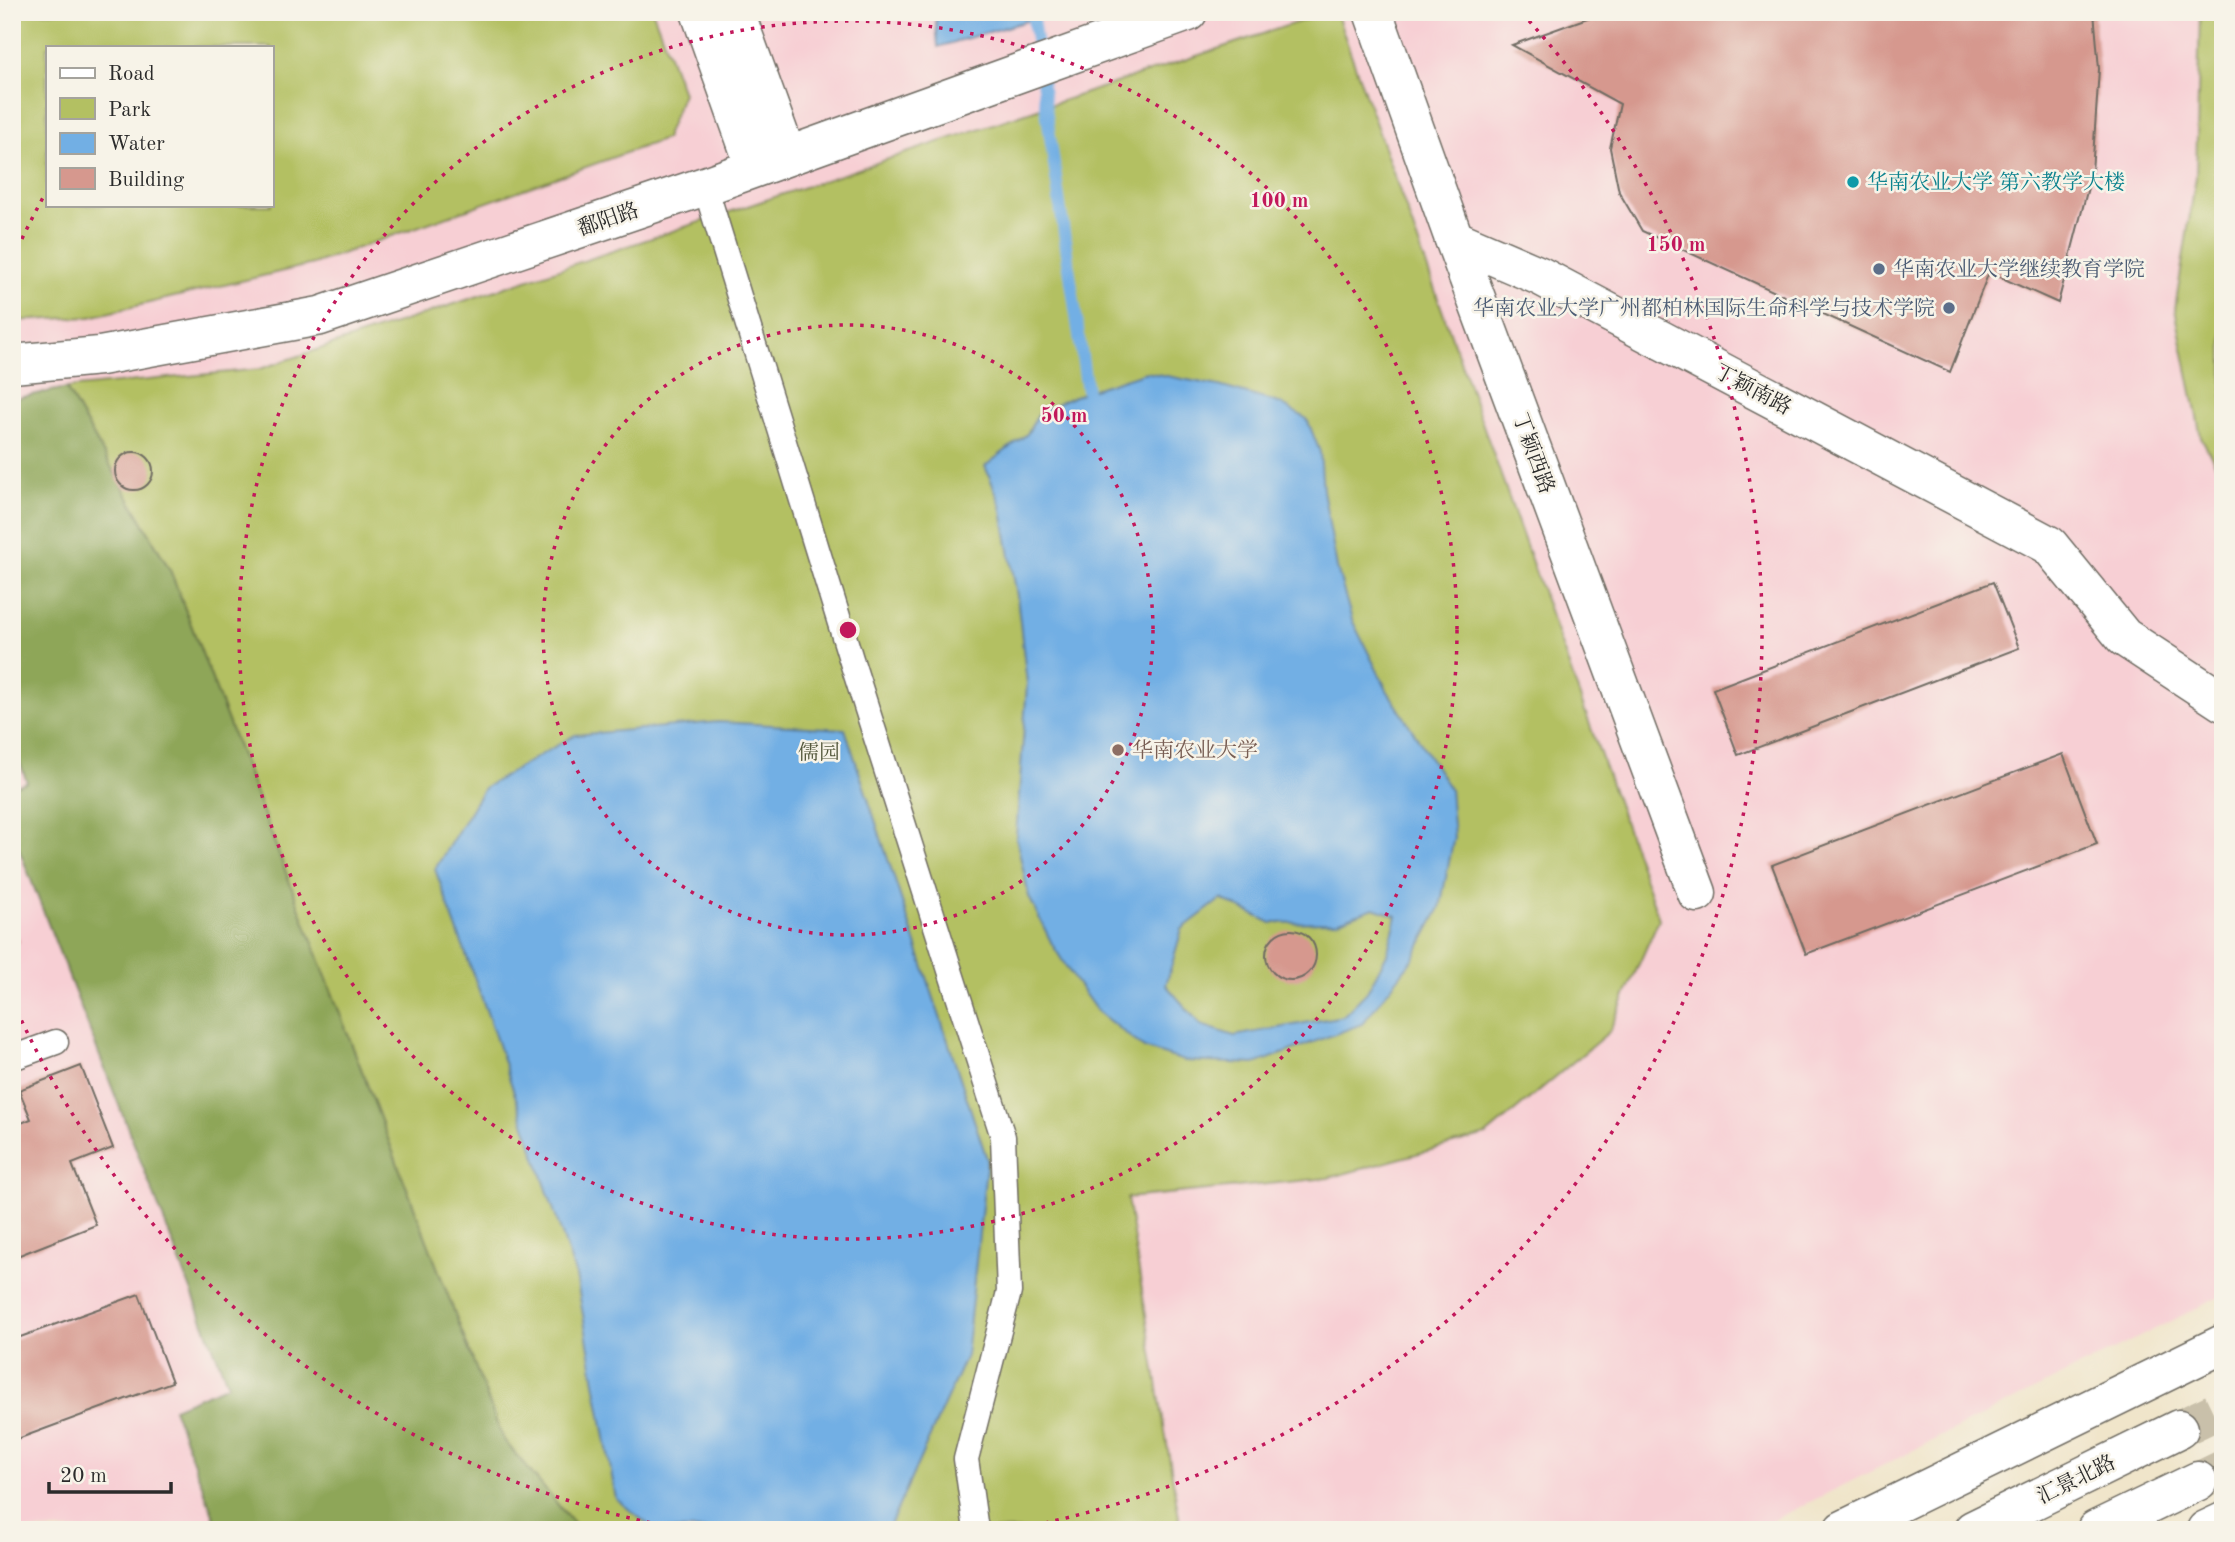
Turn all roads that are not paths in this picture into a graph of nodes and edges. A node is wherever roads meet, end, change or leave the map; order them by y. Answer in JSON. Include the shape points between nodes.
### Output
{"nodes":[{"id":1,"x":700,"y":12,"type":"edge"},
{"id":2,"x":735,"y":12,"type":"edge"},
{"id":3,"x":1373,"y":12,"type":"edge"},
{"id":4,"x":1186,"y":13,"type":"edge"},
{"id":5,"x":771,"y":161,"type":"junction"},
{"id":6,"x":705,"y":186,"type":"junction"},
{"id":7,"x":1454,"y":239,"type":"junction"},
{"id":8,"x":12,"y":364,"type":"edge"},
{"id":9,"x":2223,"y":702,"type":"edge"},
{"id":10,"x":1697,"y":893,"type":"dead end"},
{"id":11,"x":55,"y":1042,"type":"dead end"},
{"id":12,"x":12,"y":1058,"type":"edge"},
{"id":13,"x":2223,"y":1343,"type":"edge"},
{"id":14,"x":2179,"y":1429,"type":"tunnel mouth"},
{"id":15,"x":2198,"y":1481,"type":"tunnel mouth"},
{"id":16,"x":2223,"y":1522,"type":"edge"},
{"id":17,"x":976,"y":1530,"type":"edge"},
{"id":18,"x":1843,"y":1530,"type":"edge"},
{"id":19,"x":1973,"y":1530,"type":"edge"},
{"id":20,"x":2096,"y":1530,"type":"edge"},
{"id":21,"x":2206,"y":1530,"type":"edge"}],
"edges":[{"from":1,"to":5,"type":"street"},
{"from":2,"to":5,"type":"street"},
{"from":3,"to":7,"type":"street","name":"丁颖西路"},
{"from":4,"to":5,"type":"street","name":"鄱阳路"},
{"from":5,"to":6,"type":"street","name":"鄱阳路"},
{"from":6,"to":8,"type":"street","name":"鄱阳路","via":[[320,316],[100,356]]},
{"from":6,"to":17,"type":"lane","via":[[1003,1137],[1009,1292],[966,1459]]},
{"from":7,"to":9,"type":"street","name":"丁颖南路","via":[[1540,276],[2049,545],[2124,637]]},
{"from":7,"to":10,"type":"street","name":"丁颖西路"},
{"from":11,"to":12,"type":"lane"},
{"from":13,"to":18,"type":"street"},
{"from":14,"to":19,"type":"street","name":"汇景北路"},
{"from":15,"to":20,"type":"street"},
{"from":16,"to":21,"type":"street"}]}
